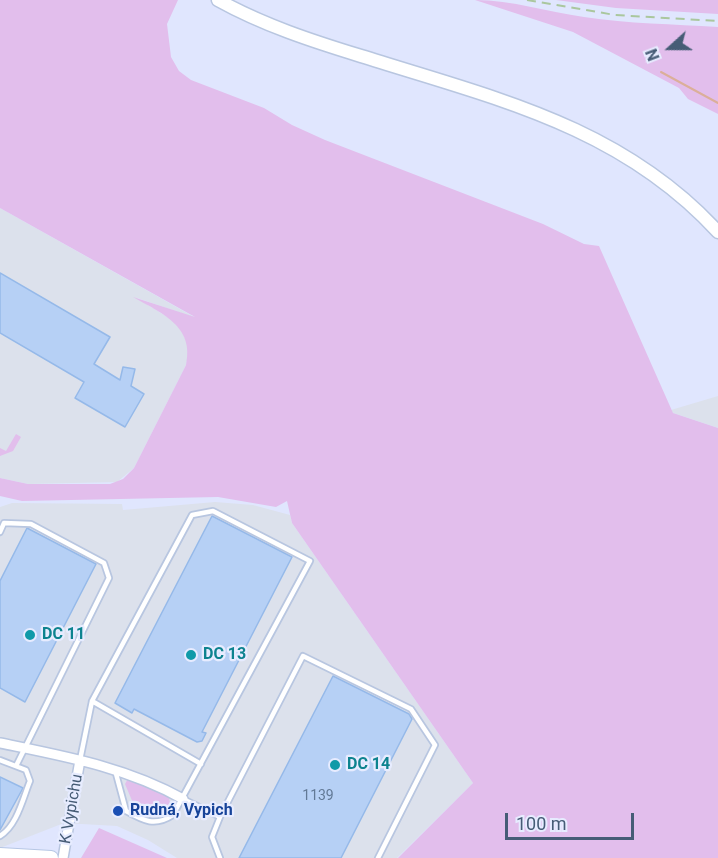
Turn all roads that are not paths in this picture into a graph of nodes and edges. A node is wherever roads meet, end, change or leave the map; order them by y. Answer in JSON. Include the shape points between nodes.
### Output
{"nodes":[{"id":1,"x":218,"y":0,"type":"edge"},
{"id":2,"x":718,"y":232,"type":"edge"},
{"id":3,"x":0,"y":532,"type":"edge"},
{"id":4,"x":92,"y":701,"type":"junction"},
{"id":5,"x":0,"y":743,"type":"edge"},
{"id":6,"x":24,"y":748,"type":"junction"},
{"id":7,"x":0,"y":760,"type":"edge"},
{"id":8,"x":80,"y":760,"type":"junction"},
{"id":9,"x":201,"y":764,"type":"junction"},
{"id":10,"x":16,"y":766,"type":"junction"},
{"id":11,"x":115,"y":770,"type":"junction"},
{"id":12,"x":183,"y":799,"type":"junction"},
{"id":13,"x":220,"y":817,"type":"junction"},
{"id":14,"x":0,"y":836,"type":"edge"},
{"id":15,"x":0,"y":855,"type":"edge"},
{"id":16,"x":51,"y":858,"type":"edge"},
{"id":17,"x":63,"y":858,"type":"edge"},
{"id":18,"x":220,"y":858,"type":"edge"},
{"id":19,"x":378,"y":858,"type":"edge"}],
"edges":[{"from":1,"to":2,"type":"street","via":[[312,41],[564,123],[659,177]]},
{"from":3,"to":6,"type":"lane","via":[[4,523],[31,524],[104,563],[110,578]]},
{"from":4,"to":8,"type":"lane"},
{"from":4,"to":9,"type":"lane"},
{"from":4,"to":9,"type":"lane","via":[[192,515],[213,511],[310,561]]},
{"from":5,"to":6,"type":"street","name":"K Vypichu"},
{"from":6,"to":8,"type":"street","name":"K Vypichu"},
{"from":6,"to":10,"type":"lane"},
{"from":7,"to":10,"type":"lane"},
{"from":8,"to":11,"type":"street","name":"K Vypichu"},
{"from":8,"to":17,"type":"street","name":"K Vypichu"},
{"from":9,"to":12,"type":"lane"},
{"from":10,"to":14,"type":"lane","via":[[26,770],[30,781],[17,814]]},
{"from":11,"to":12,"type":"street","name":"K Vypichu","via":[[143,778]]},
{"from":11,"to":12,"type":"lane","via":[[126,811],[147,822],[162,823],[173,815]]},
{"from":12,"to":13,"type":"lane"},
{"from":13,"to":18,"type":"lane","via":[[212,837]]},
{"from":13,"to":19,"type":"lane","via":[[303,656],[411,709],[435,745]]},
{"from":15,"to":16,"type":"main road"}]}
